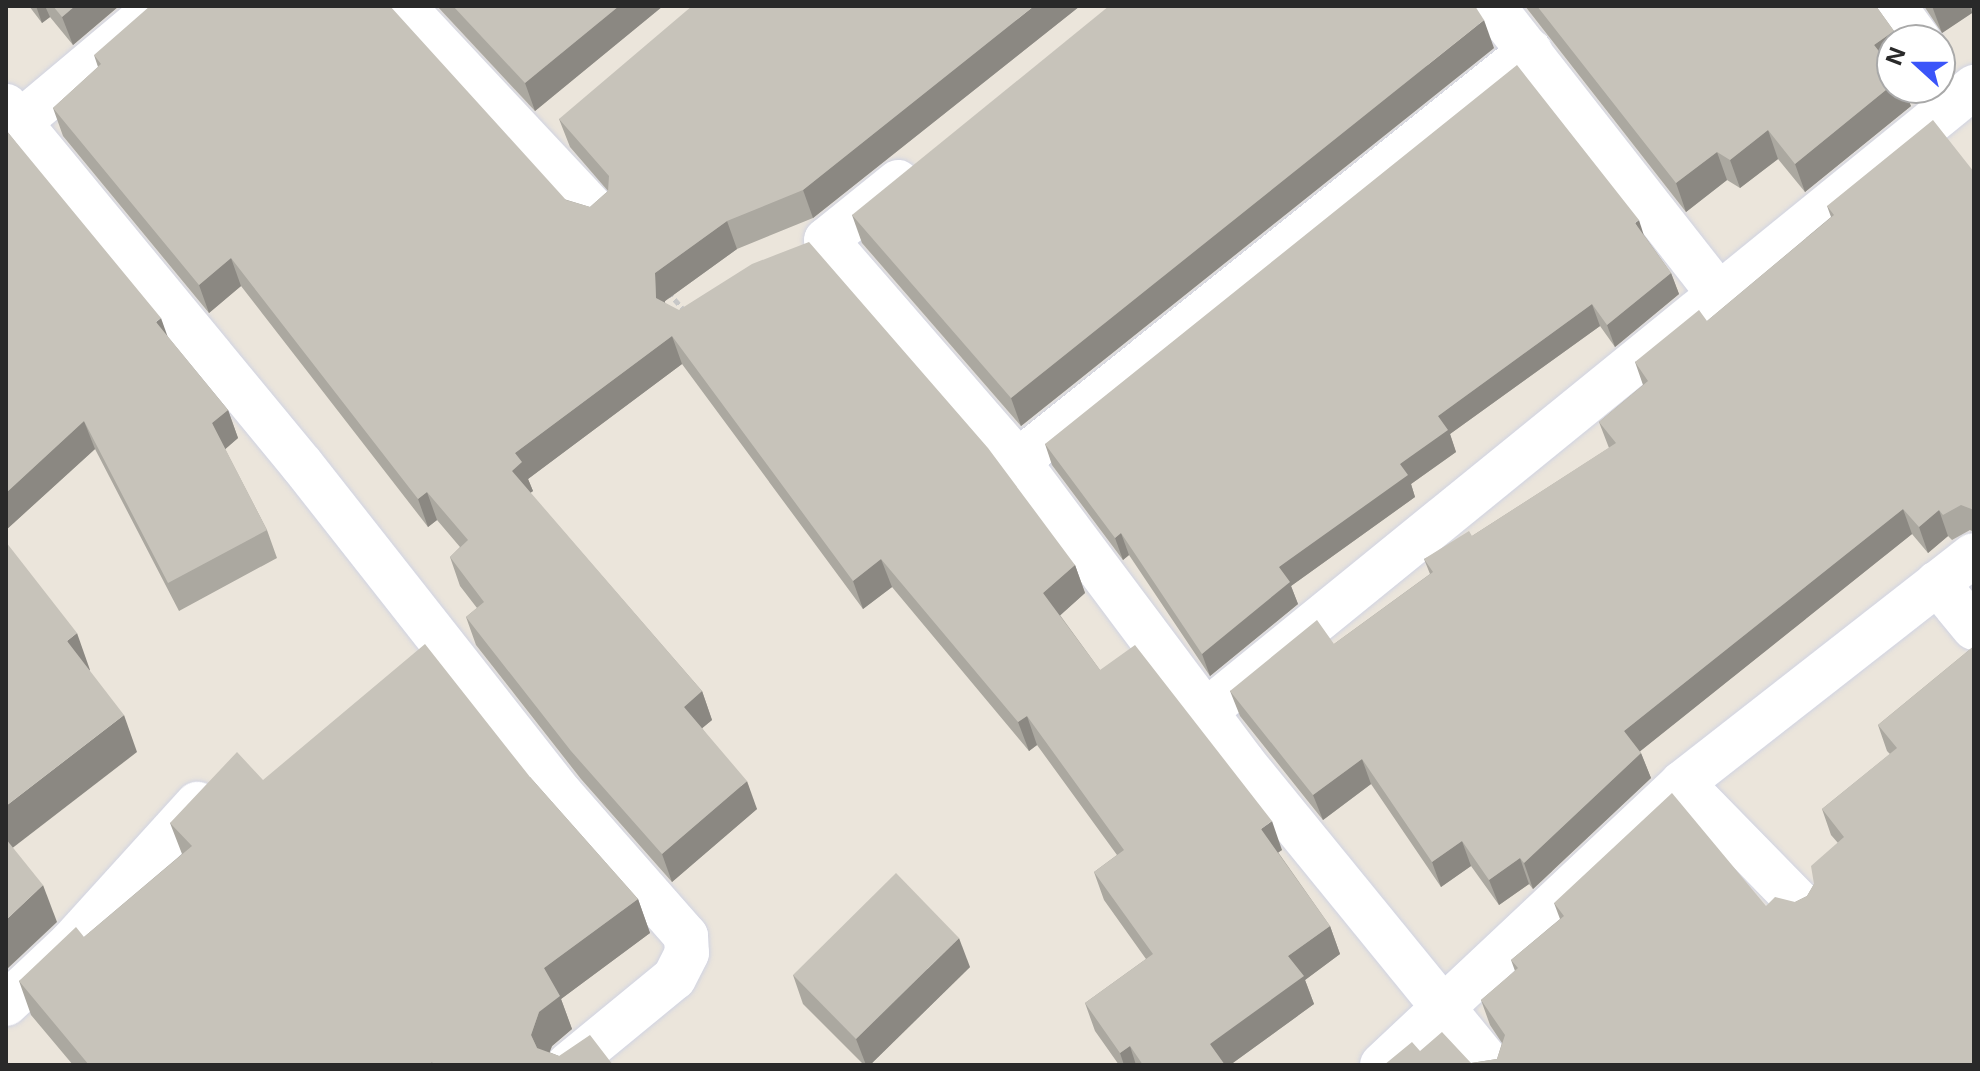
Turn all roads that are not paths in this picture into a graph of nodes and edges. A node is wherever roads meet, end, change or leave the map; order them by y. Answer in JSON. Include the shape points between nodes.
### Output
{"nodes":[{"id":1,"x":158,"y":6,"type":"edge"},
{"id":2,"x":403,"y":6,"type":"edge"},
{"id":3,"x":1493,"y":6,"type":"edge"},
{"id":4,"x":1894,"y":6,"type":"edge"},
{"id":5,"x":1907,"y":24,"type":"edge"},
{"id":6,"x":1530,"y":51,"type":"junction"},
{"id":7,"x":1962,"y":92,"type":"edge"},
{"id":8,"x":13,"y":114,"type":"edge"},
{"id":9,"x":569,"y":115,"type":"edge"},
{"id":10,"x":534,"y":145,"type":"junction"},
{"id":11,"x":936,"y":151,"type":"edge"},
{"id":12,"x":595,"y":211,"type":"edge"},
{"id":13,"x":1719,"y":294,"type":"junction"},
{"id":14,"x":1018,"y":461,"type":"junction"},
{"id":15,"x":1974,"y":555,"type":"edge"},
{"id":16,"x":1937,"y":583,"type":"junction"},
{"id":17,"x":1974,"y":628,"type":"edge"},
{"id":18,"x":1206,"y":711,"type":"junction"},
{"id":19,"x":1682,"y":783,"type":"junction"},
{"id":20,"x":197,"y":804,"type":"edge"},
{"id":21,"x":1799,"y":903,"type":"edge"},
{"id":22,"x":6,"y":1004,"type":"edge"},
{"id":23,"x":1440,"y":1008,"type":"junction"},
{"id":24,"x":568,"y":1065,"type":"edge"},
{"id":25,"x":1382,"y":1065,"type":"edge"},
{"id":26,"x":1490,"y":1065,"type":"edge"}],
"edges":[{"from":1,"to":8,"type":"street"},
{"from":2,"to":10,"type":"street"},
{"from":3,"to":6,"type":"street"},
{"from":4,"to":5,"type":"street"},
{"from":6,"to":13,"type":"street"},
{"from":6,"to":14,"type":"street"},
{"from":7,"to":13,"type":"street"},
{"from":8,"to":24,"type":"street","via":[[302,465],[562,795],[686,936],[687,953],[674,978]]},
{"from":9,"to":10,"type":"street"},
{"from":10,"to":12,"type":"street"},
{"from":11,"to":14,"type":"street","via":[[807,248]]},
{"from":13,"to":18,"type":"street"},
{"from":14,"to":18,"type":"street"},
{"from":15,"to":16,"type":"street"},
{"from":16,"to":17,"type":"street"},
{"from":16,"to":19,"type":"street"},
{"from":18,"to":23,"type":"street"},
{"from":19,"to":21,"type":"street"},
{"from":19,"to":23,"type":"street"},
{"from":20,"to":22,"type":"street","via":[[71,943]]},
{"from":23,"to":25,"type":"street"},
{"from":23,"to":26,"type":"street"}]}
